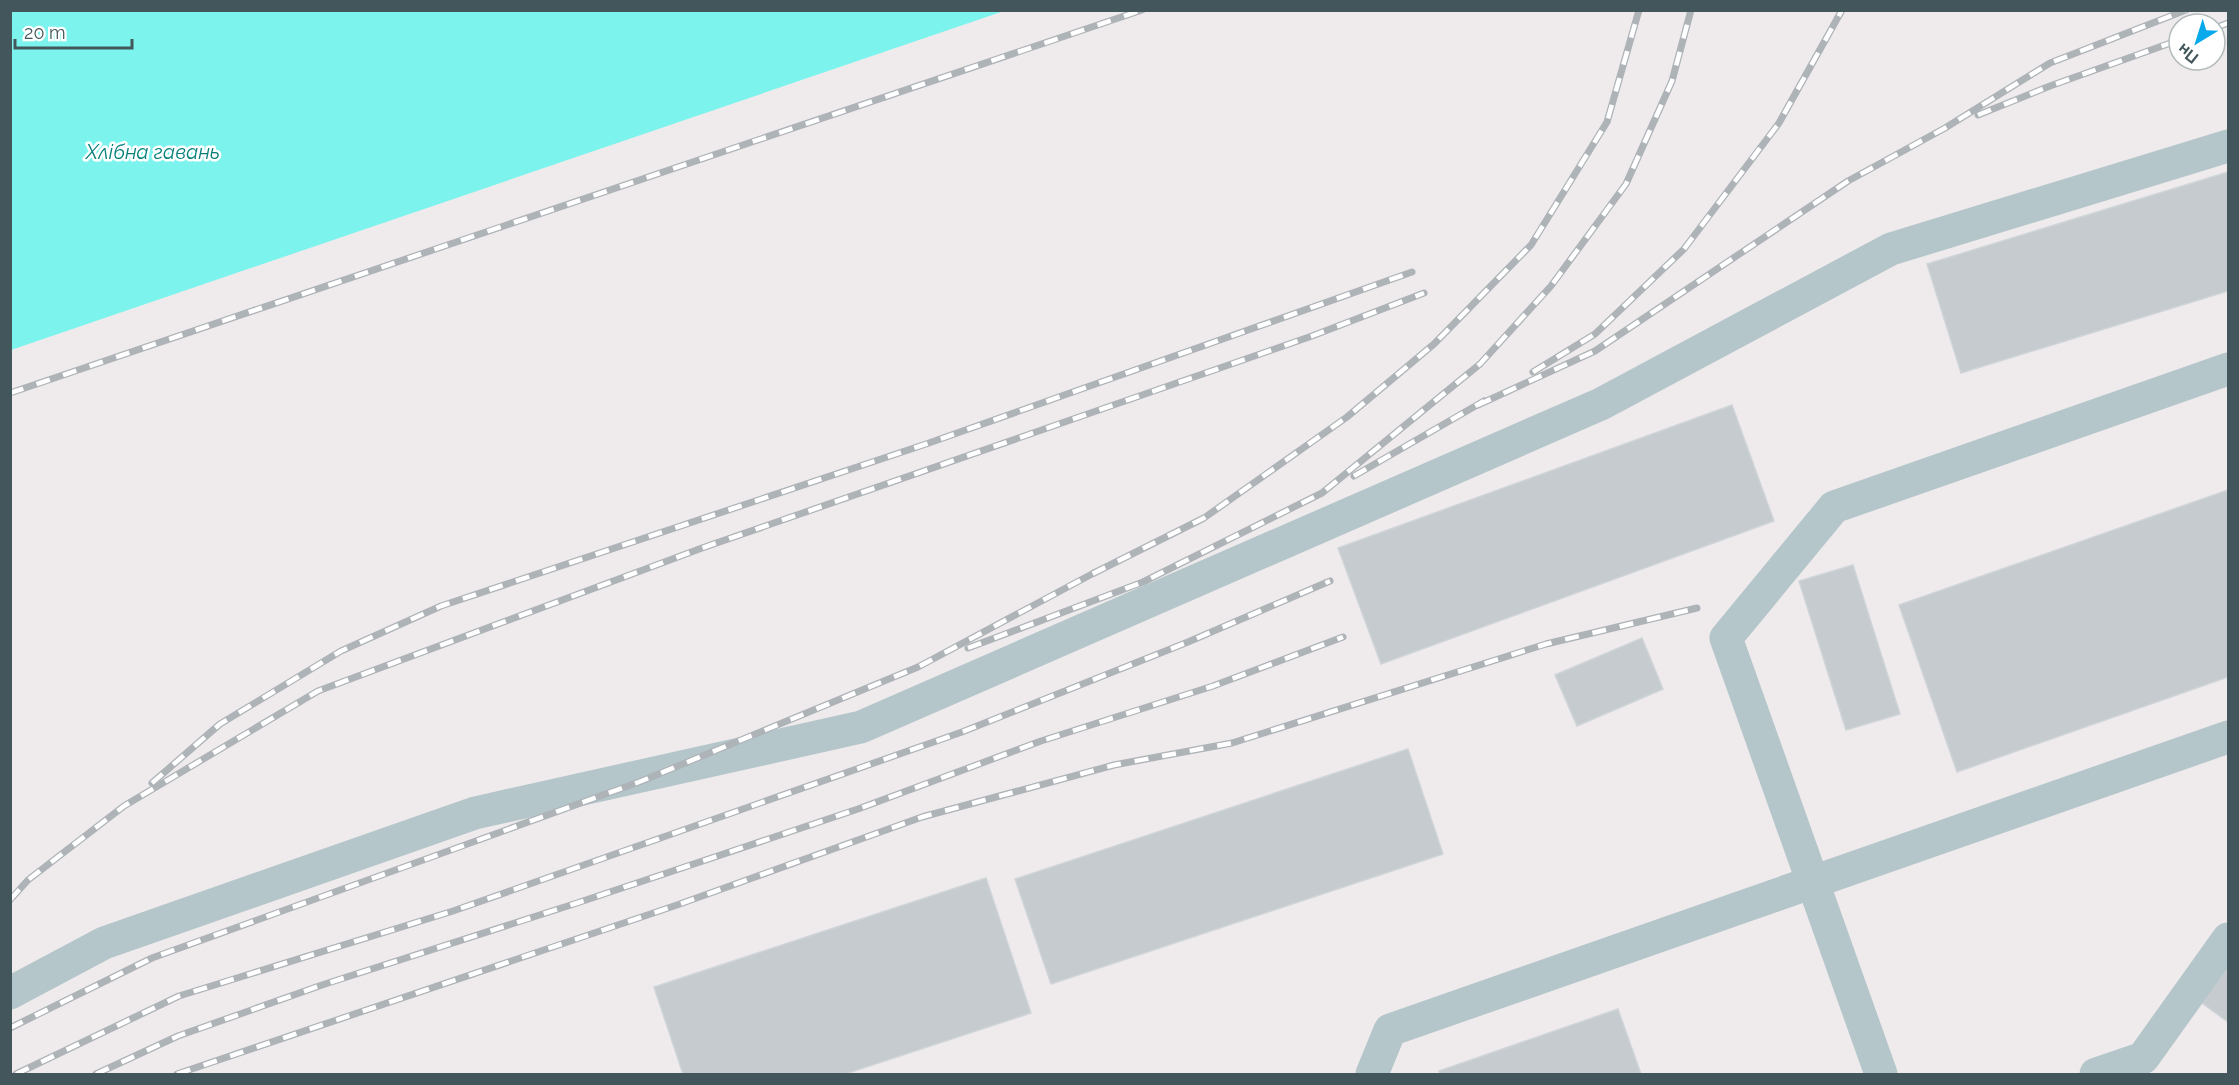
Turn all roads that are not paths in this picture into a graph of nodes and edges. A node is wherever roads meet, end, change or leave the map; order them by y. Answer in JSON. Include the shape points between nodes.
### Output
{"nodes":[{"id":1,"x":2229,"y":146,"type":"edge"},
{"id":2,"x":2229,"y":369,"type":"edge"},
{"id":3,"x":2229,"y":737,"type":"edge"},
{"id":4,"x":1813,"y":882,"type":"junction"},
{"id":5,"x":2229,"y":939,"type":"edge"},
{"id":6,"x":10,"y":993,"type":"edge"},
{"id":7,"x":1372,"y":1074,"type":"edge"},
{"id":8,"x":1881,"y":1074,"type":"edge"},
{"id":9,"x":2096,"y":1074,"type":"edge"}],
"edges":[{"from":1,"to":6,"type":"lane","via":[[1891,249],[1601,404],[861,727],[475,813],[104,943]]},
{"from":2,"to":4,"type":"lane","via":[[1834,507],[1733,629],[1726,638]]},
{"from":3,"to":4,"type":"lane"},
{"from":4,"to":7,"type":"lane","via":[[1390,1030]]},
{"from":4,"to":8,"type":"lane"},
{"from":5,"to":9,"type":"lane","via":[[2143,1058]]}]}
